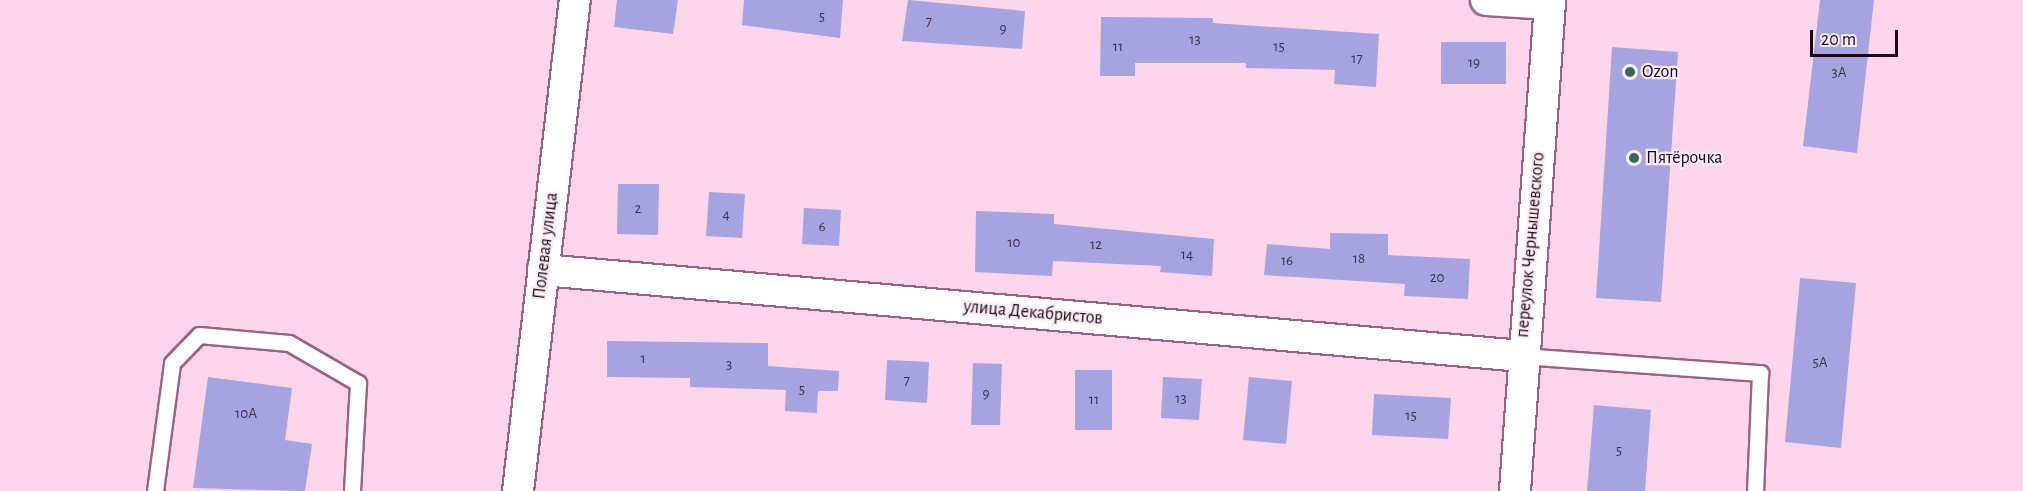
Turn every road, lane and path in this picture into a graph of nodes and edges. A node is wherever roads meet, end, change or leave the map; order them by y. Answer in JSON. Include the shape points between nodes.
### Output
{"nodes":[{"id":1,"x":575,"y":0,"type":"edge"},
{"id":2,"x":1486,"y":0,"type":"edge"},
{"id":3,"x":1550,"y":2,"type":"edge"},
{"id":4,"x":543,"y":270,"type":"junction"},
{"id":5,"x":1522,"y":356,"type":"junction"},
{"id":6,"x":155,"y":491,"type":"edge"},
{"id":7,"x":352,"y":491,"type":"edge"},
{"id":8,"x":518,"y":491,"type":"edge"},
{"id":9,"x":1515,"y":491,"type":"edge"},
{"id":10,"x":1755,"y":491,"type":"edge"}],
"edges":[{"from":1,"to":4,"type":"street","name":"Полевая улица"},
{"from":2,"to":3,"type":"street"},
{"from":3,"to":5,"type":"street","name":"переулок Чернышевского"},
{"from":4,"to":5,"type":"street","name":"улица Декабристов"},
{"from":4,"to":8,"type":"street","name":"Полевая улица"},
{"from":5,"to":9,"type":"street","name":"переулок Чернышевского"},
{"from":5,"to":10,"type":"lane","via":[[1760,373]]},
{"from":6,"to":7,"type":"lane","via":[[172,363],[200,335],[289,343],[358,383]]}]}
